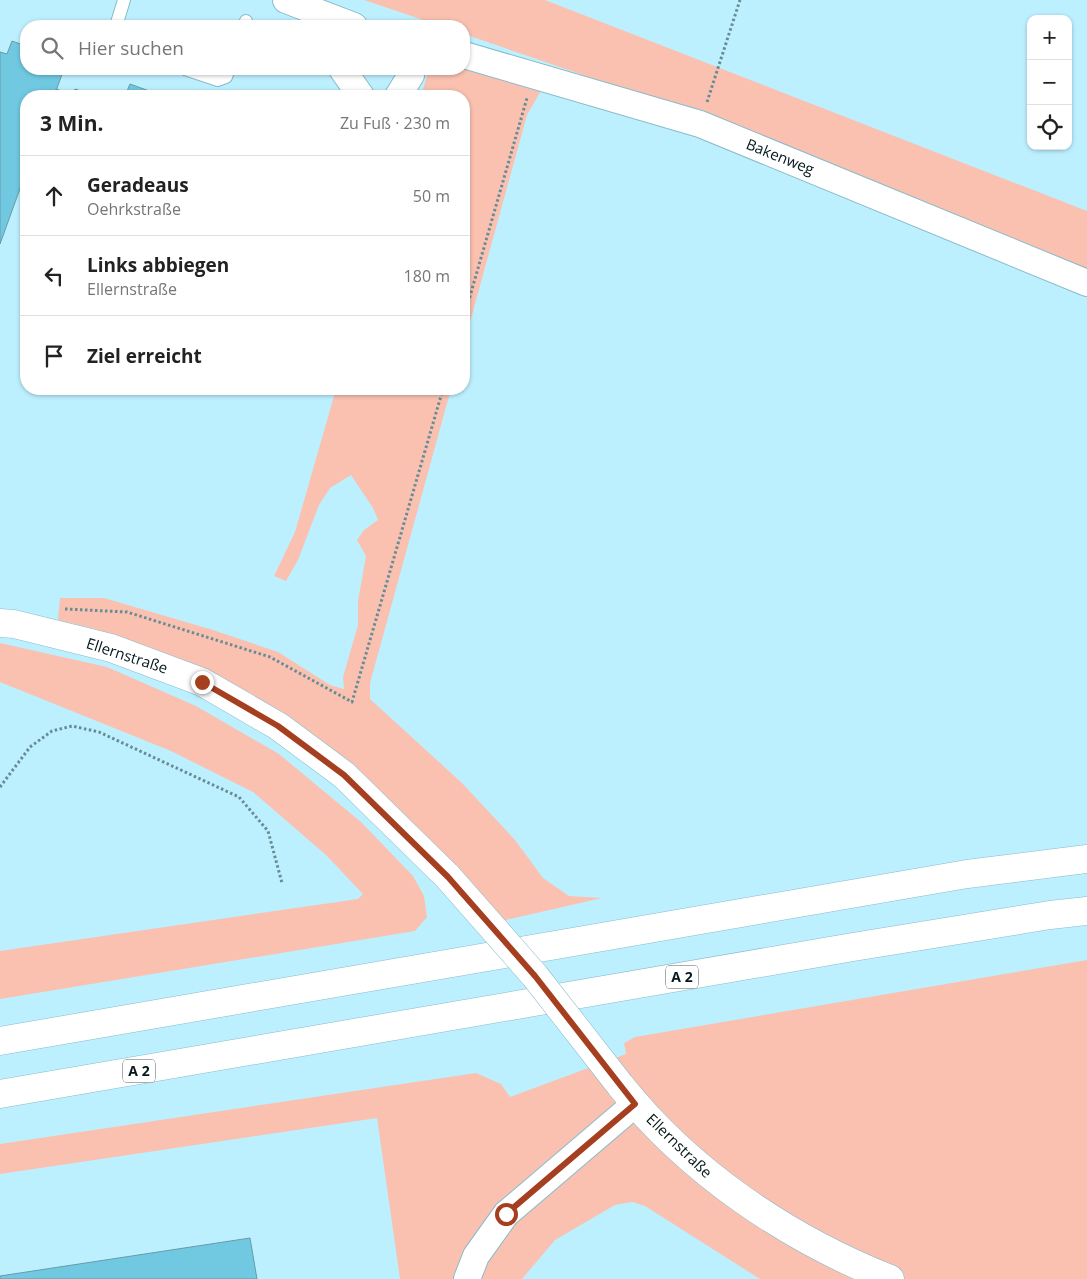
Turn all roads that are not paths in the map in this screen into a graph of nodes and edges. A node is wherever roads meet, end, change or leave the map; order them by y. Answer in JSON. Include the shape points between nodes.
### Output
{"nodes":[{"id":1,"x":124,"y":0,"type":"edge"},
{"id":2,"x":302,"y":11,"type":"edge"},
{"id":3,"x":118,"y":20,"type":"edge"},
{"id":4,"x":333,"y":20,"type":"edge"},
{"id":5,"x":470,"y":57,"type":"edge"},
{"id":6,"x":203,"y":75,"type":"edge"},
{"id":7,"x":227,"y":75,"type":"edge"},
{"id":8,"x":346,"y":75,"type":"edge"},
{"id":9,"x":411,"y":75,"type":"edge"},
{"id":10,"x":357,"y":90,"type":"edge"},
{"id":11,"x":402,"y":90,"type":"edge"},
{"id":12,"x":1087,"y":283,"type":"edge"},
{"id":13,"x":0,"y":623,"type":"edge"},
{"id":14,"x":1087,"y":858,"type":"edge"},
{"id":15,"x":1087,"y":912,"type":"edge"},
{"id":16,"x":0,"y":1041,"type":"edge"},
{"id":17,"x":0,"y":1094,"type":"edge"},
{"id":18,"x":628,"y":1095,"type":"junction"},
{"id":19,"x":467,"y":1279,"type":"edge"},
{"id":20,"x":890,"y":1279,"type":"edge"}],
"edges":[{"from":1,"to":3,"type":"lane"},
{"from":2,"to":4,"type":"street"},
{"from":5,"to":12,"type":"street","name":"Bakenweg","via":[[700,124]]},
{"from":6,"to":7,"type":"lane","via":[[218,80]]},
{"from":8,"to":10,"type":"street"},
{"from":9,"to":11,"type":"street"},
{"from":13,"to":18,"type":"main road","name":"Ellernstraße","bridge":true,"via":[[111,648],[202,682],[278,726],[344,775],[448,877],[535,976]]},
{"from":14,"to":16,"type":"main road","via":[[967,874]]},
{"from":15,"to":17,"type":"main road","number":"A 2","via":[[1050,915],[843,949]]},
{"from":18,"to":19,"type":"street","via":[[506,1214],[476,1256]]},
{"from":18,"to":20,"type":"main road","name":"Ellernstraße","via":[[714,1180],[787,1229],[851,1264]]}]}
